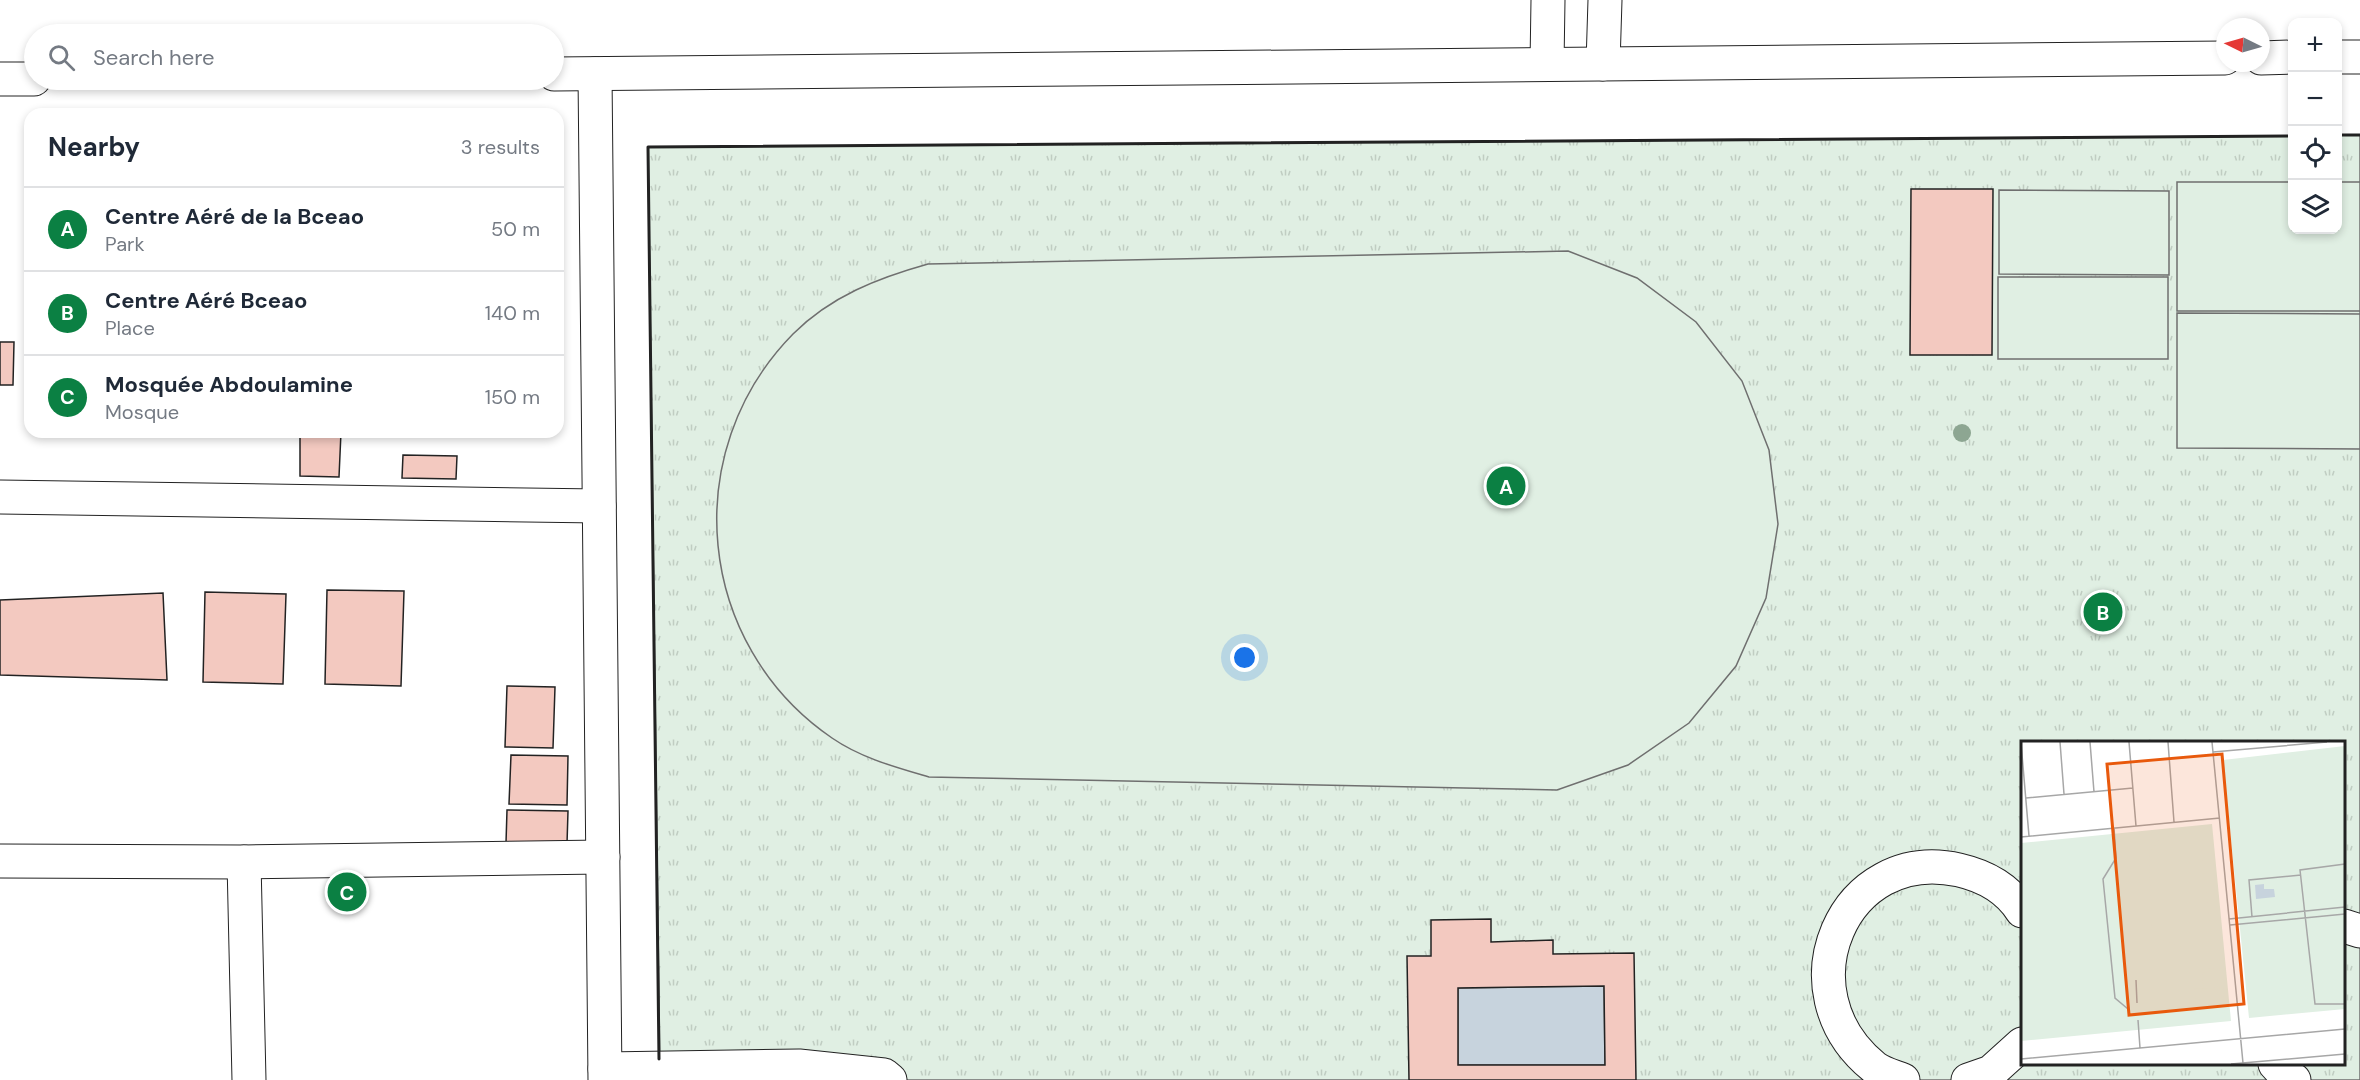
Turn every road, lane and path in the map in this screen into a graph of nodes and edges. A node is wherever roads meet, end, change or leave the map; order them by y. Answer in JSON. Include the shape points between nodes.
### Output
{"nodes":[{"id":1,"x":1548,"y":0,"type":"edge"},
{"id":2,"x":1605,"y":0,"type":"edge"},
{"id":3,"x":2288,"y":57,"type":"edge"},
{"id":4,"x":2342,"y":57,"type":"edge"},
{"id":5,"x":2360,"y":57,"type":"edge"},
{"id":6,"x":2216,"y":58,"type":"edge"},
{"id":7,"x":2270,"y":58,"type":"edge"},
{"id":8,"x":1547,"y":64,"type":"junction"},
{"id":9,"x":1603,"y":64,"type":"junction"},
{"id":10,"x":564,"y":74,"type":"edge"},
{"id":11,"x":595,"y":74,"type":"junction"},
{"id":12,"x":0,"y":79,"type":"edge"},
{"id":13,"x":24,"y":79,"type":"edge"},
{"id":14,"x":0,"y":497,"type":"edge"},
{"id":15,"x":599,"y":506,"type":"junction"},
{"id":16,"x":603,"y":857,"type":"junction"},
{"id":17,"x":0,"y":861,"type":"edge"},
{"id":18,"x":244,"y":862,"type":"junction"},
{"id":19,"x":2021,"y":909,"type":"edge"},
{"id":20,"x":2345,"y":927,"type":"edge"},
{"id":21,"x":2360,"y":931,"type":"edge"},
{"id":22,"x":2021,"y":1045,"type":"edge"},
{"id":23,"x":2276,"y":1065,"type":"edge"},
{"id":24,"x":605,"y":1075,"type":"edge"},
{"id":25,"x":249,"y":1080,"type":"edge"},
{"id":26,"x":890,"y":1080,"type":"edge"},
{"id":27,"x":1903,"y":1080,"type":"edge"},
{"id":28,"x":1968,"y":1080,"type":"edge"},
{"id":29,"x":2294,"y":1080,"type":"edge"}],
"edges":[{"from":1,"to":8,"type":"street"},
{"from":2,"to":9,"type":"street"},
{"from":3,"to":7,"type":"street"},
{"from":4,"to":5,"type":"street"},
{"from":6,"to":9,"type":"street"},
{"from":8,"to":9,"type":"street"},
{"from":8,"to":11,"type":"street"},
{"from":10,"to":11,"type":"street"},
{"from":11,"to":15,"type":"street"},
{"from":12,"to":13,"type":"street"},
{"from":14,"to":15,"type":"street"},
{"from":15,"to":16,"type":"street"},
{"from":16,"to":18,"type":"street"},
{"from":16,"to":24,"type":"street"},
{"from":17,"to":18,"type":"street"},
{"from":18,"to":25,"type":"street"},
{"from":19,"to":27,"type":"street","via":[[2013,897],[1979,875],[1940,866],[1900,872],[1865,892],[1840,924],[1827,962],[1830,1003],[1847,1040],[1875,1068]]},
{"from":20,"to":21,"type":"street"},
{"from":22,"to":28,"type":"street","via":[[1991,1072]]},
{"from":23,"to":29,"type":"street"},
{"from":24,"to":26,"type":"street","via":[[800,1066],[884,1075]]}]}
